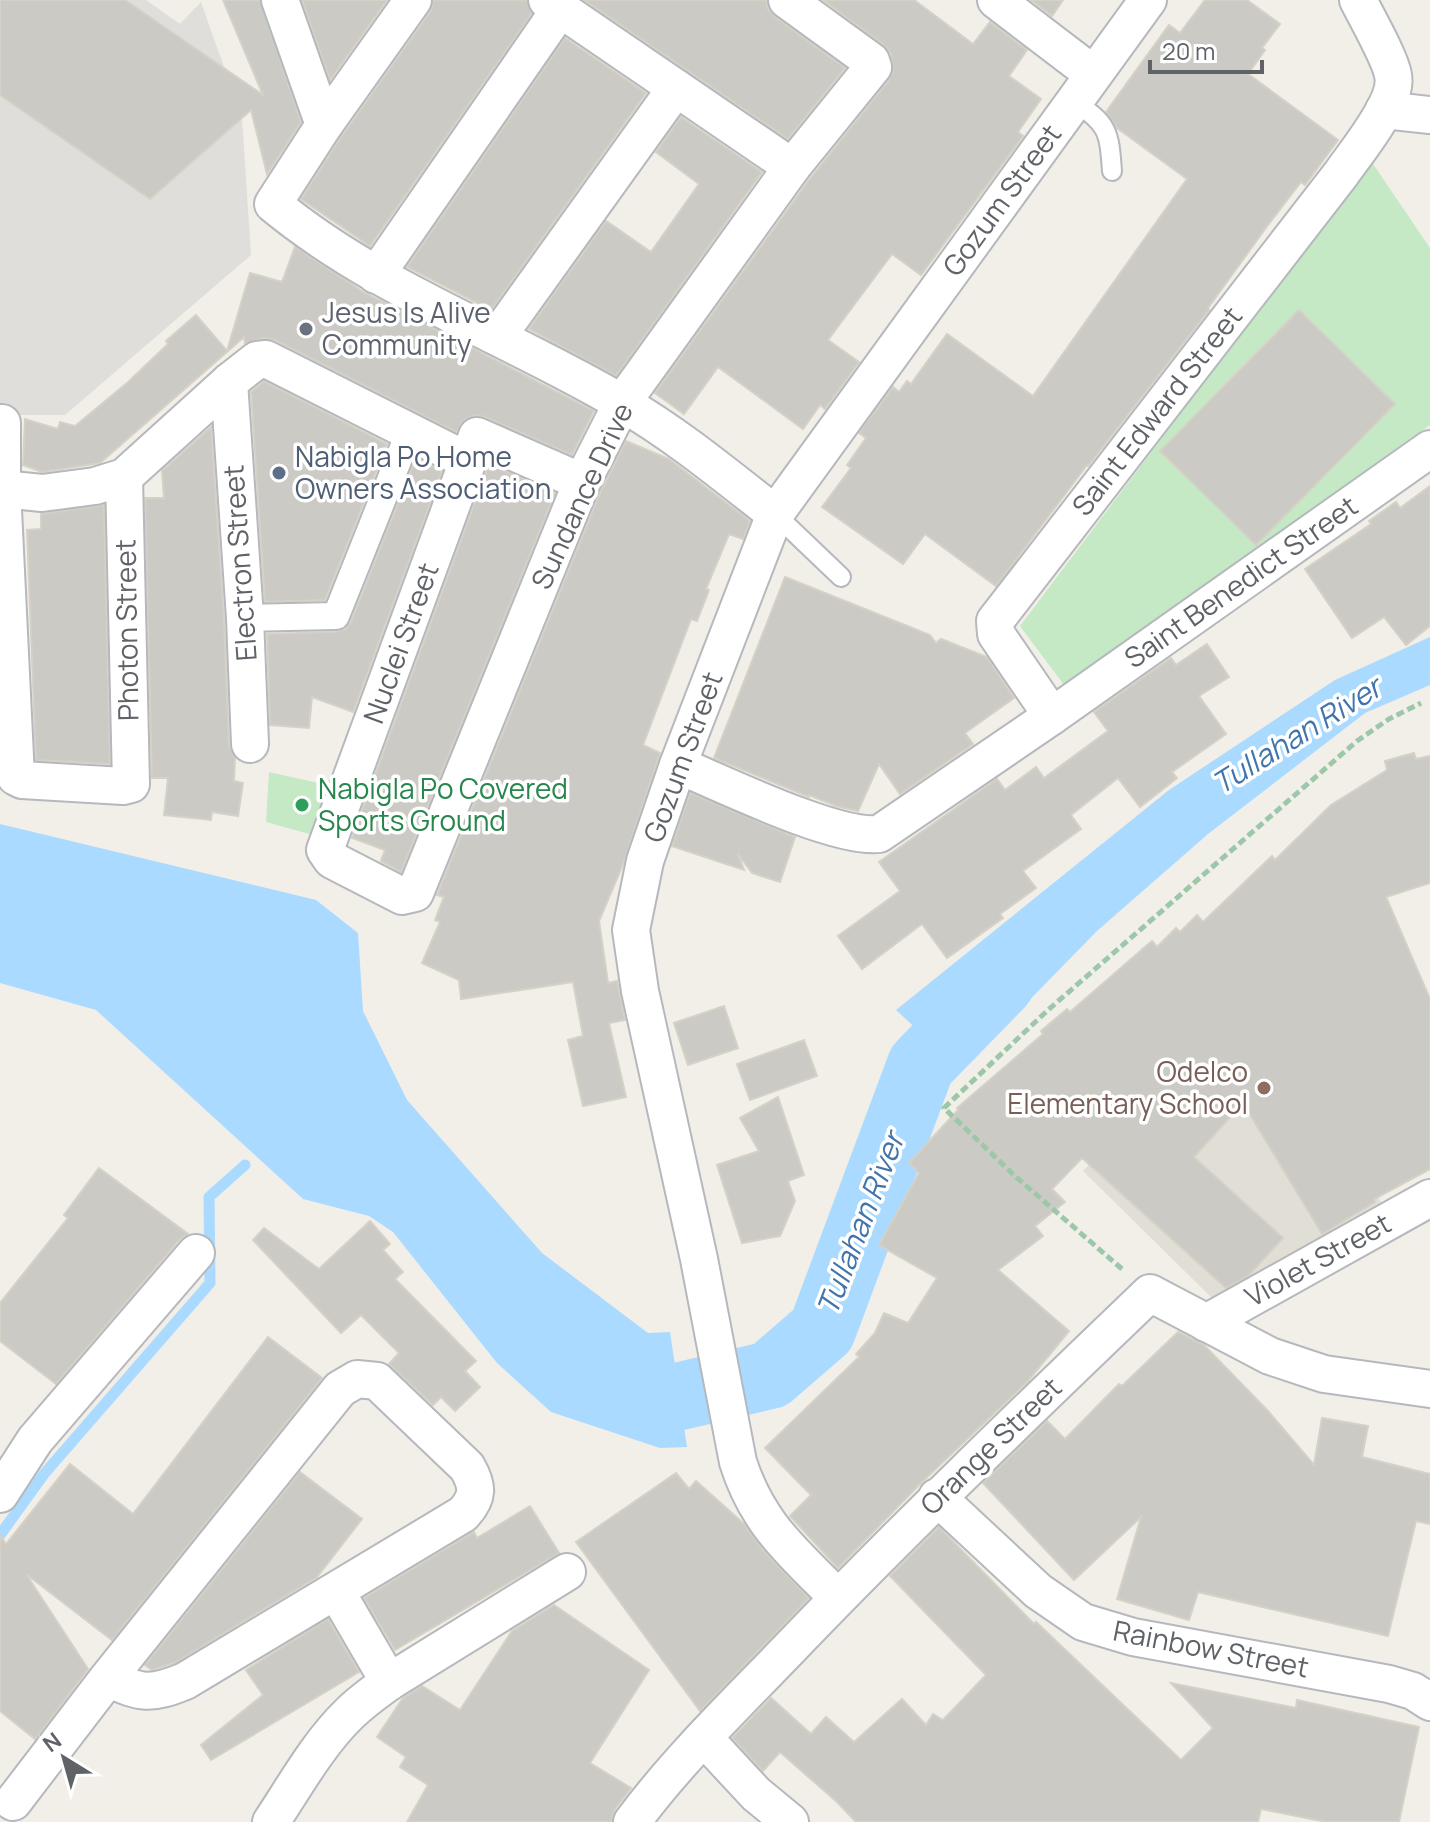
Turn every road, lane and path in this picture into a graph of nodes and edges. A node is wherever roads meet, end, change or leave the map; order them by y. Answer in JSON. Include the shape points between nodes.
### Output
{"nodes":[{"id":1,"x":280,"y":0,"type":"edge"},
{"id":2,"x":413,"y":0,"type":"edge"},
{"id":3,"x":787,"y":0,"type":"edge"},
{"id":4,"x":996,"y":0,"type":"edge"},
{"id":5,"x":1148,"y":0,"type":"edge"},
{"id":6,"x":1358,"y":0,"type":"edge"},
{"id":7,"x":553,"y":5,"type":"edge"},
{"id":8,"x":676,"y":88,"type":"junction"},
{"id":9,"x":1083,"y":88,"type":"junction"},
{"id":10,"x":1384,"y":110,"type":"junction"},
{"id":11,"x":1430,"y":115,"type":"edge"},
{"id":12,"x":324,"y":125,"type":"junction"},
{"id":13,"x":792,"y":167,"type":"junction"},
{"id":14,"x":1112,"y":171,"type":"dead end"},
{"id":15,"x":376,"y":275,"type":"junction"},
{"id":16,"x":498,"y":336,"type":"junction"},
{"id":17,"x":229,"y":382,"type":"junction"},
{"id":18,"x":622,"y":403,"type":"junction"},
{"id":19,"x":2,"y":423,"type":"dead end"},
{"id":20,"x":409,"y":433,"type":"junction"},
{"id":21,"x":472,"y":448,"type":"junction"},
{"id":22,"x":1430,"y":449,"type":"edge"},
{"id":23,"x":124,"y":477,"type":"junction"},
{"id":24,"x":582,"y":482,"type":"junction"},
{"id":25,"x":2,"y":489,"type":"junction"},
{"id":26,"x":775,"y":514,"type":"junction"},
{"id":27,"x":841,"y":577,"type":"dead end"},
{"id":28,"x":245,"y":618,"type":"junction"},
{"id":29,"x":1421,"y":703,"type":"dead end"},
{"id":30,"x":1052,"y":716,"type":"junction"},
{"id":31,"x":250,"y":744,"type":"dead end"},
{"id":32,"x":678,"y":765,"type":"junction"},
{"id":33,"x":415,"y":893,"type":"joint"},
{"id":34,"x":1430,"y":1198,"type":"edge"},
{"id":35,"x":196,"y":1253,"type":"dead end"},
{"id":36,"x":1150,"y":1293,"type":"junction"},
{"id":37,"x":1206,"y":1323,"type":"junction"},
{"id":38,"x":1430,"y":1389,"type":"edge"},
{"id":39,"x":0,"y":1494,"type":"edge"},
{"id":40,"x":937,"y":1497,"type":"junction"},
{"id":41,"x":567,"y":1572,"type":"dead end"},
{"id":42,"x":336,"y":1591,"type":"junction"},
{"id":43,"x":838,"y":1598,"type":"junction"},
{"id":44,"x":108,"y":1678,"type":"junction"},
{"id":45,"x":389,"y":1682,"type":"junction"},
{"id":46,"x":1430,"y":1702,"type":"edge"},
{"id":47,"x":704,"y":1738,"type":"junction"},
{"id":48,"x":13,"y":1802,"type":"dead end"},
{"id":49,"x":271,"y":1822,"type":"edge"},
{"id":50,"x":632,"y":1822,"type":"edge"},
{"id":51,"x":790,"y":1822,"type":"edge"}],
"edges":[{"from":1,"to":12,"type":"street"},
{"from":2,"to":12,"type":"street"},
{"from":3,"to":13,"type":"street","name":"Sundance Drive","via":[[873,67]]},
{"from":4,"to":9,"type":"street"},
{"from":5,"to":9,"type":"street","name":"Gozum Street"},
{"from":6,"to":10,"type":"street","via":[[1393,75]]},
{"from":7,"to":8,"type":"street"},
{"from":7,"to":15,"type":"street"},
{"from":8,"to":13,"type":"street"},
{"from":8,"to":16,"type":"street"},
{"from":9,"to":14,"type":"lane","via":[[1093,115],[1110,136]]},
{"from":9,"to":26,"type":"street","name":"Gozum Street"},
{"from":10,"to":11,"type":"street"},
{"from":10,"to":30,"type":"street","name":"Saint Edward Street","via":[[1341,174],[995,621],[996,634]]},
{"from":12,"to":15,"type":"street","via":[[273,204],[313,237]]},
{"from":13,"to":18,"type":"street","name":"Sundance Drive"},
{"from":15,"to":16,"type":"street"},
{"from":16,"to":18,"type":"street"},
{"from":17,"to":20,"type":"street","via":[[266,359]]},
{"from":17,"to":23,"type":"street"},
{"from":17,"to":28,"type":"street","name":"Electron Street"},
{"from":18,"to":24,"type":"street","name":"Sundance Drive"},
{"from":18,"to":26,"type":"street","via":[[685,443]]},
{"from":19,"to":25,"type":"street"},
{"from":20,"to":21,"type":"street"},
{"from":20,"to":28,"type":"street","via":[[336,616]]},
{"from":21,"to":24,"type":"street"},
{"from":21,"to":33,"type":"street","name":"Nuclei Street","via":[[325,850],[332,860],[402,896]]},
{"from":22,"to":30,"type":"street","name":"Saint Benedict Street"},
{"from":23,"to":25,"type":"street","via":[[42,493]]},
{"from":23,"to":25,"type":"street","name":"Photon Street","via":[[131,784],[16,777]]},
{"from":24,"to":33,"type":"street","name":"Sundance Drive"},
{"from":26,"to":27,"type":"lane"},
{"from":26,"to":32,"type":"street","name":"Gozum Street"},
{"from":28,"to":31,"type":"street","name":"Electron Street"},
{"from":29,"to":36,"type":"path","via":[[1357,741],[1048,1010],[944,1108]]},
{"from":30,"to":32,"type":"street","name":"Saint Benedict Street","via":[[879,834],[803,817]]},
{"from":32,"to":43,"type":"street","name":"Gozum Street","via":[[645,861],[631,930],[640,991],[746,1489],[763,1518]]},
{"from":34,"to":37,"type":"street","name":"Violet Street"},
{"from":35,"to":39,"type":"street","via":[[35,1440]]},
{"from":36,"to":37,"type":"street"},
{"from":36,"to":40,"type":"street","name":"Orange Street"},
{"from":37,"to":38,"type":"street","via":[[1270,1356],[1324,1374]]},
{"from":40,"to":43,"type":"street","name":"Orange Street"},
{"from":40,"to":46,"type":"street","name":"Rainbow Street","via":[[1038,1591],[1083,1622],[1133,1637],[1389,1684]]},
{"from":41,"to":45,"type":"street"},
{"from":42,"to":44,"type":"street","via":[[164,1690],[147,1693]]},
{"from":42,"to":44,"type":"street","via":[[463,1514],[477,1490],[467,1467],[377,1381],[357,1379],[340,1389]]},
{"from":42,"to":45,"type":"street"},
{"from":43,"to":47,"type":"street","name":"Orange Street"},
{"from":44,"to":48,"type":"street"},
{"from":45,"to":49,"type":"street","via":[[347,1715]]},
{"from":47,"to":50,"type":"street","name":"Orange Street"},
{"from":47,"to":51,"type":"street"}]}
